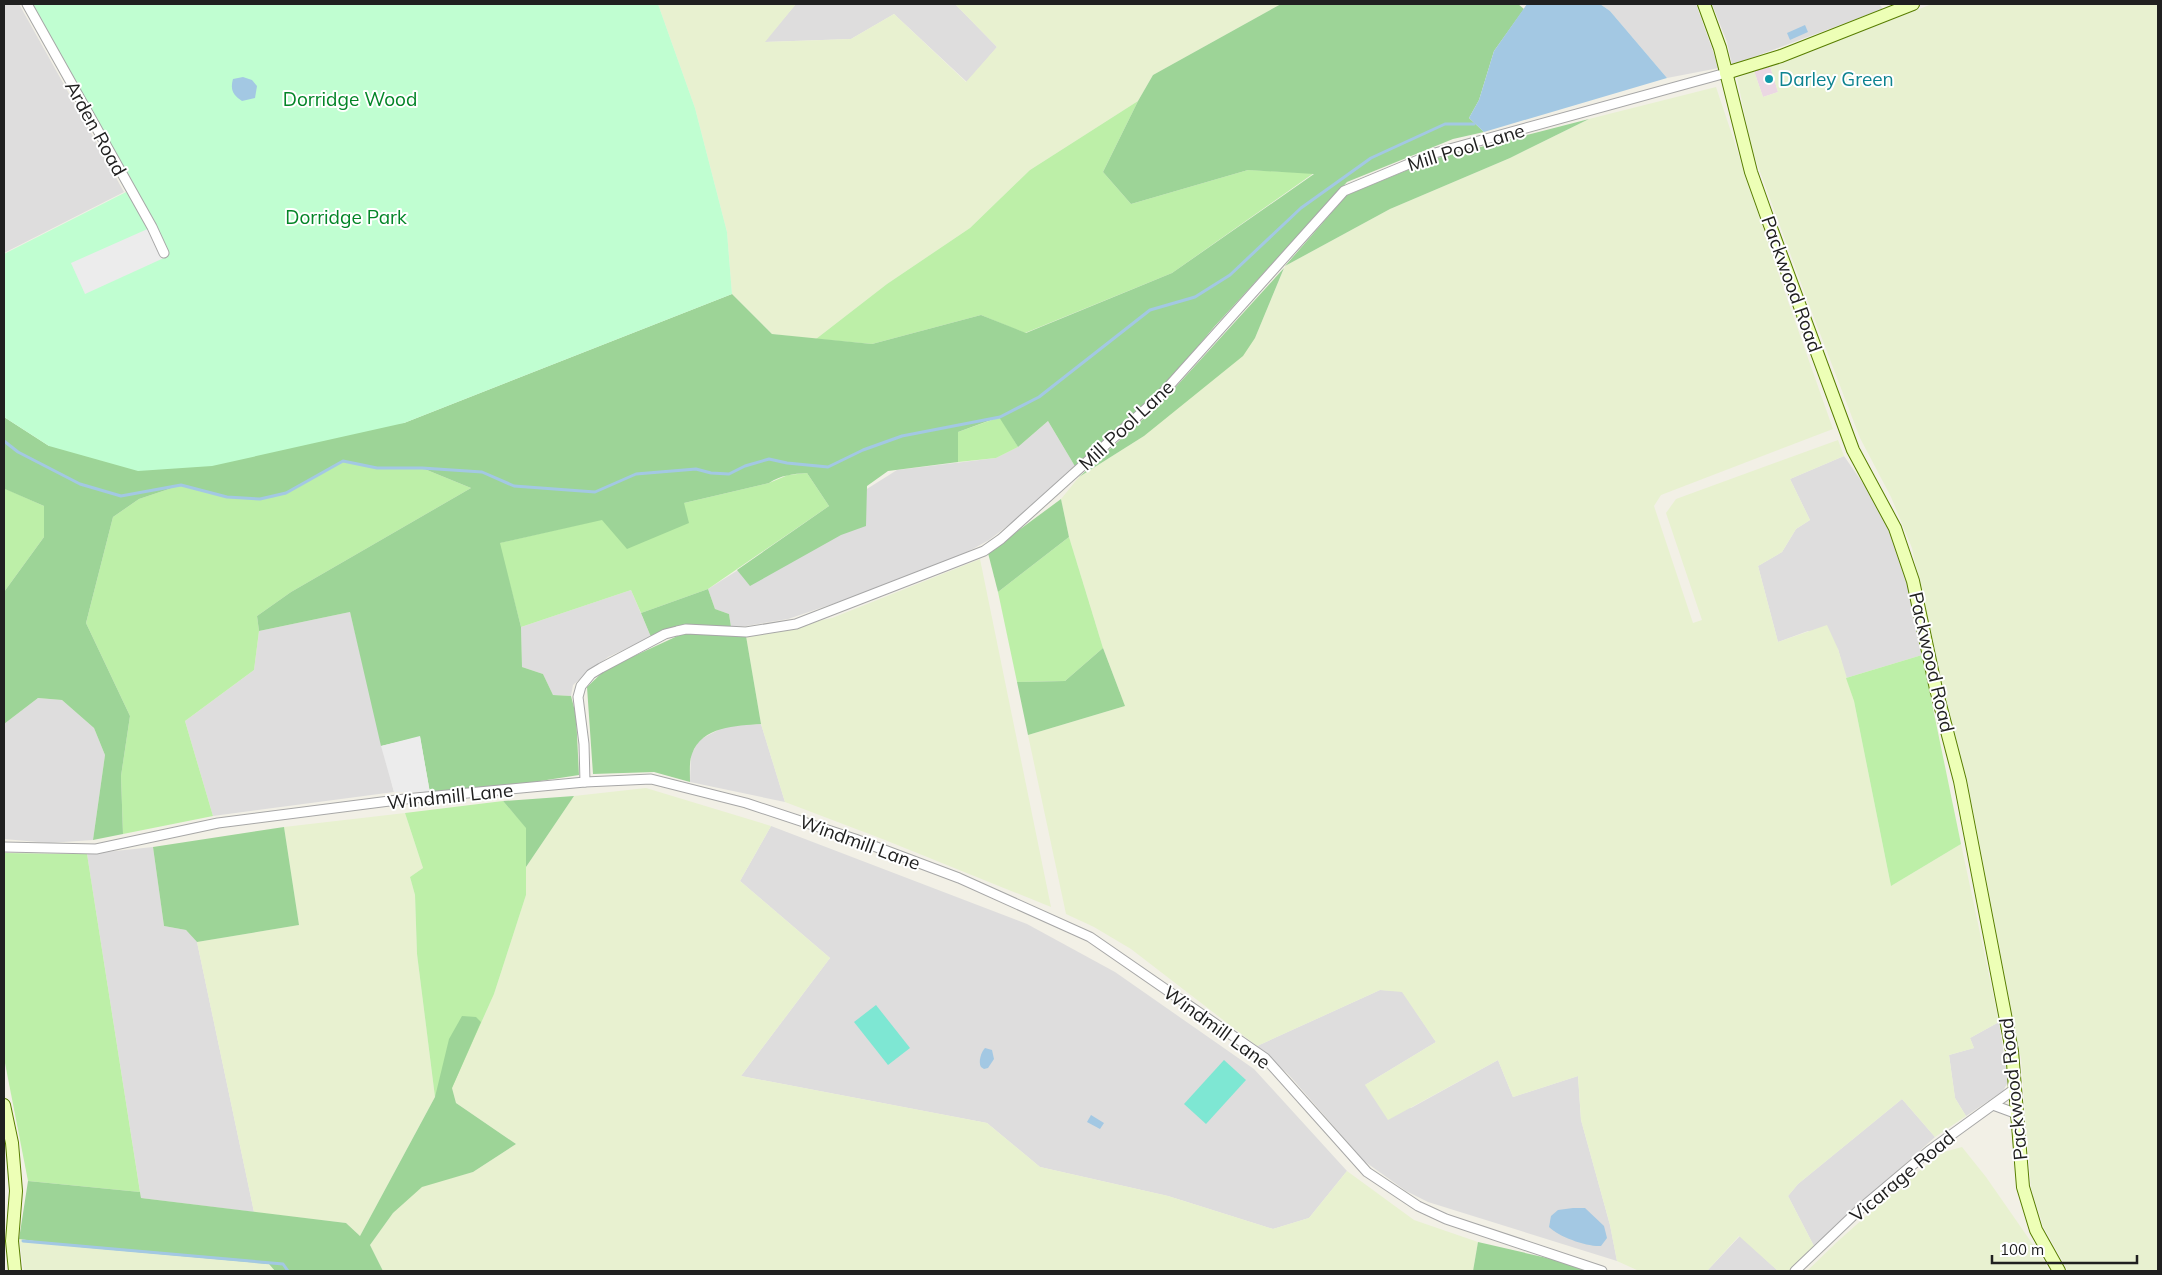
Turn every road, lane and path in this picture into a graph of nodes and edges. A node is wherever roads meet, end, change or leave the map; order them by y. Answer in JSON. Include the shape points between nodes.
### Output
{"nodes":[{"id":1,"x":27,"y":4,"type":"edge"},
{"id":2,"x":1704,"y":4,"type":"edge"},
{"id":3,"x":1913,"y":4,"type":"edge"},
{"id":4,"x":1726,"y":73,"type":"junction"},
{"id":5,"x":164,"y":253,"type":"dead end"},
{"id":6,"x":585,"y":782,"type":"junction"},
{"id":7,"x":4,"y":847,"type":"edge"},
{"id":8,"x":2016,"y":1088,"type":"junction"},
{"id":9,"x":4,"y":1105,"type":"edge"},
{"id":10,"x":1993,"y":1105,"type":"junction"},
{"id":11,"x":2017,"y":1116,"type":"junction"},
{"id":12,"x":15,"y":1271,"type":"edge"},
{"id":13,"x":1602,"y":1271,"type":"edge"},
{"id":14,"x":1795,"y":1271,"type":"edge"},
{"id":15,"x":2059,"y":1271,"type":"edge"}],
"edges":[{"from":1,"to":5,"type":"street","name":"Arden Road"},
{"from":2,"to":4,"type":"street","name":"Packwood Road"},
{"from":3,"to":4,"type":"street","via":[[1790,53]]},
{"from":4,"to":6,"type":"street","name":"Mill Pool Lane","via":[[1435,153],[1344,191],[1160,396],[984,551],[796,624],[746,632],[686,629],[665,634],[591,674],[581,686],[578,697]]},
{"from":4,"to":8,"type":"street","name":"Packwood Road","via":[[1751,172],[1853,450],[1895,528],[1914,581],[1936,689],[1960,781],[2012,1051]]},
{"from":6,"to":7,"type":"street","name":"Windmill Lane","via":[[404,799],[218,823],[96,849]]},
{"from":6,"to":13,"type":"street","name":"Windmill Lane","via":[[651,779],[746,803],[959,878],[1090,937],[1265,1058],[1366,1172],[1418,1206],[1461,1224]]},
{"from":8,"to":10,"type":"street","name":"Vicarage Road"},
{"from":8,"to":11,"type":"street","name":"Packwood Road"},
{"from":9,"to":12,"type":"street","via":[[12,1143],[16,1191],[12,1241]]},
{"from":10,"to":11,"type":"street"},
{"from":10,"to":14,"type":"street","name":"Vicarage Road","via":[[1929,1151],[1859,1210]]},
{"from":11,"to":15,"type":"street","name":"Packwood Road","via":[[2023,1188],[2036,1230]]}]}
